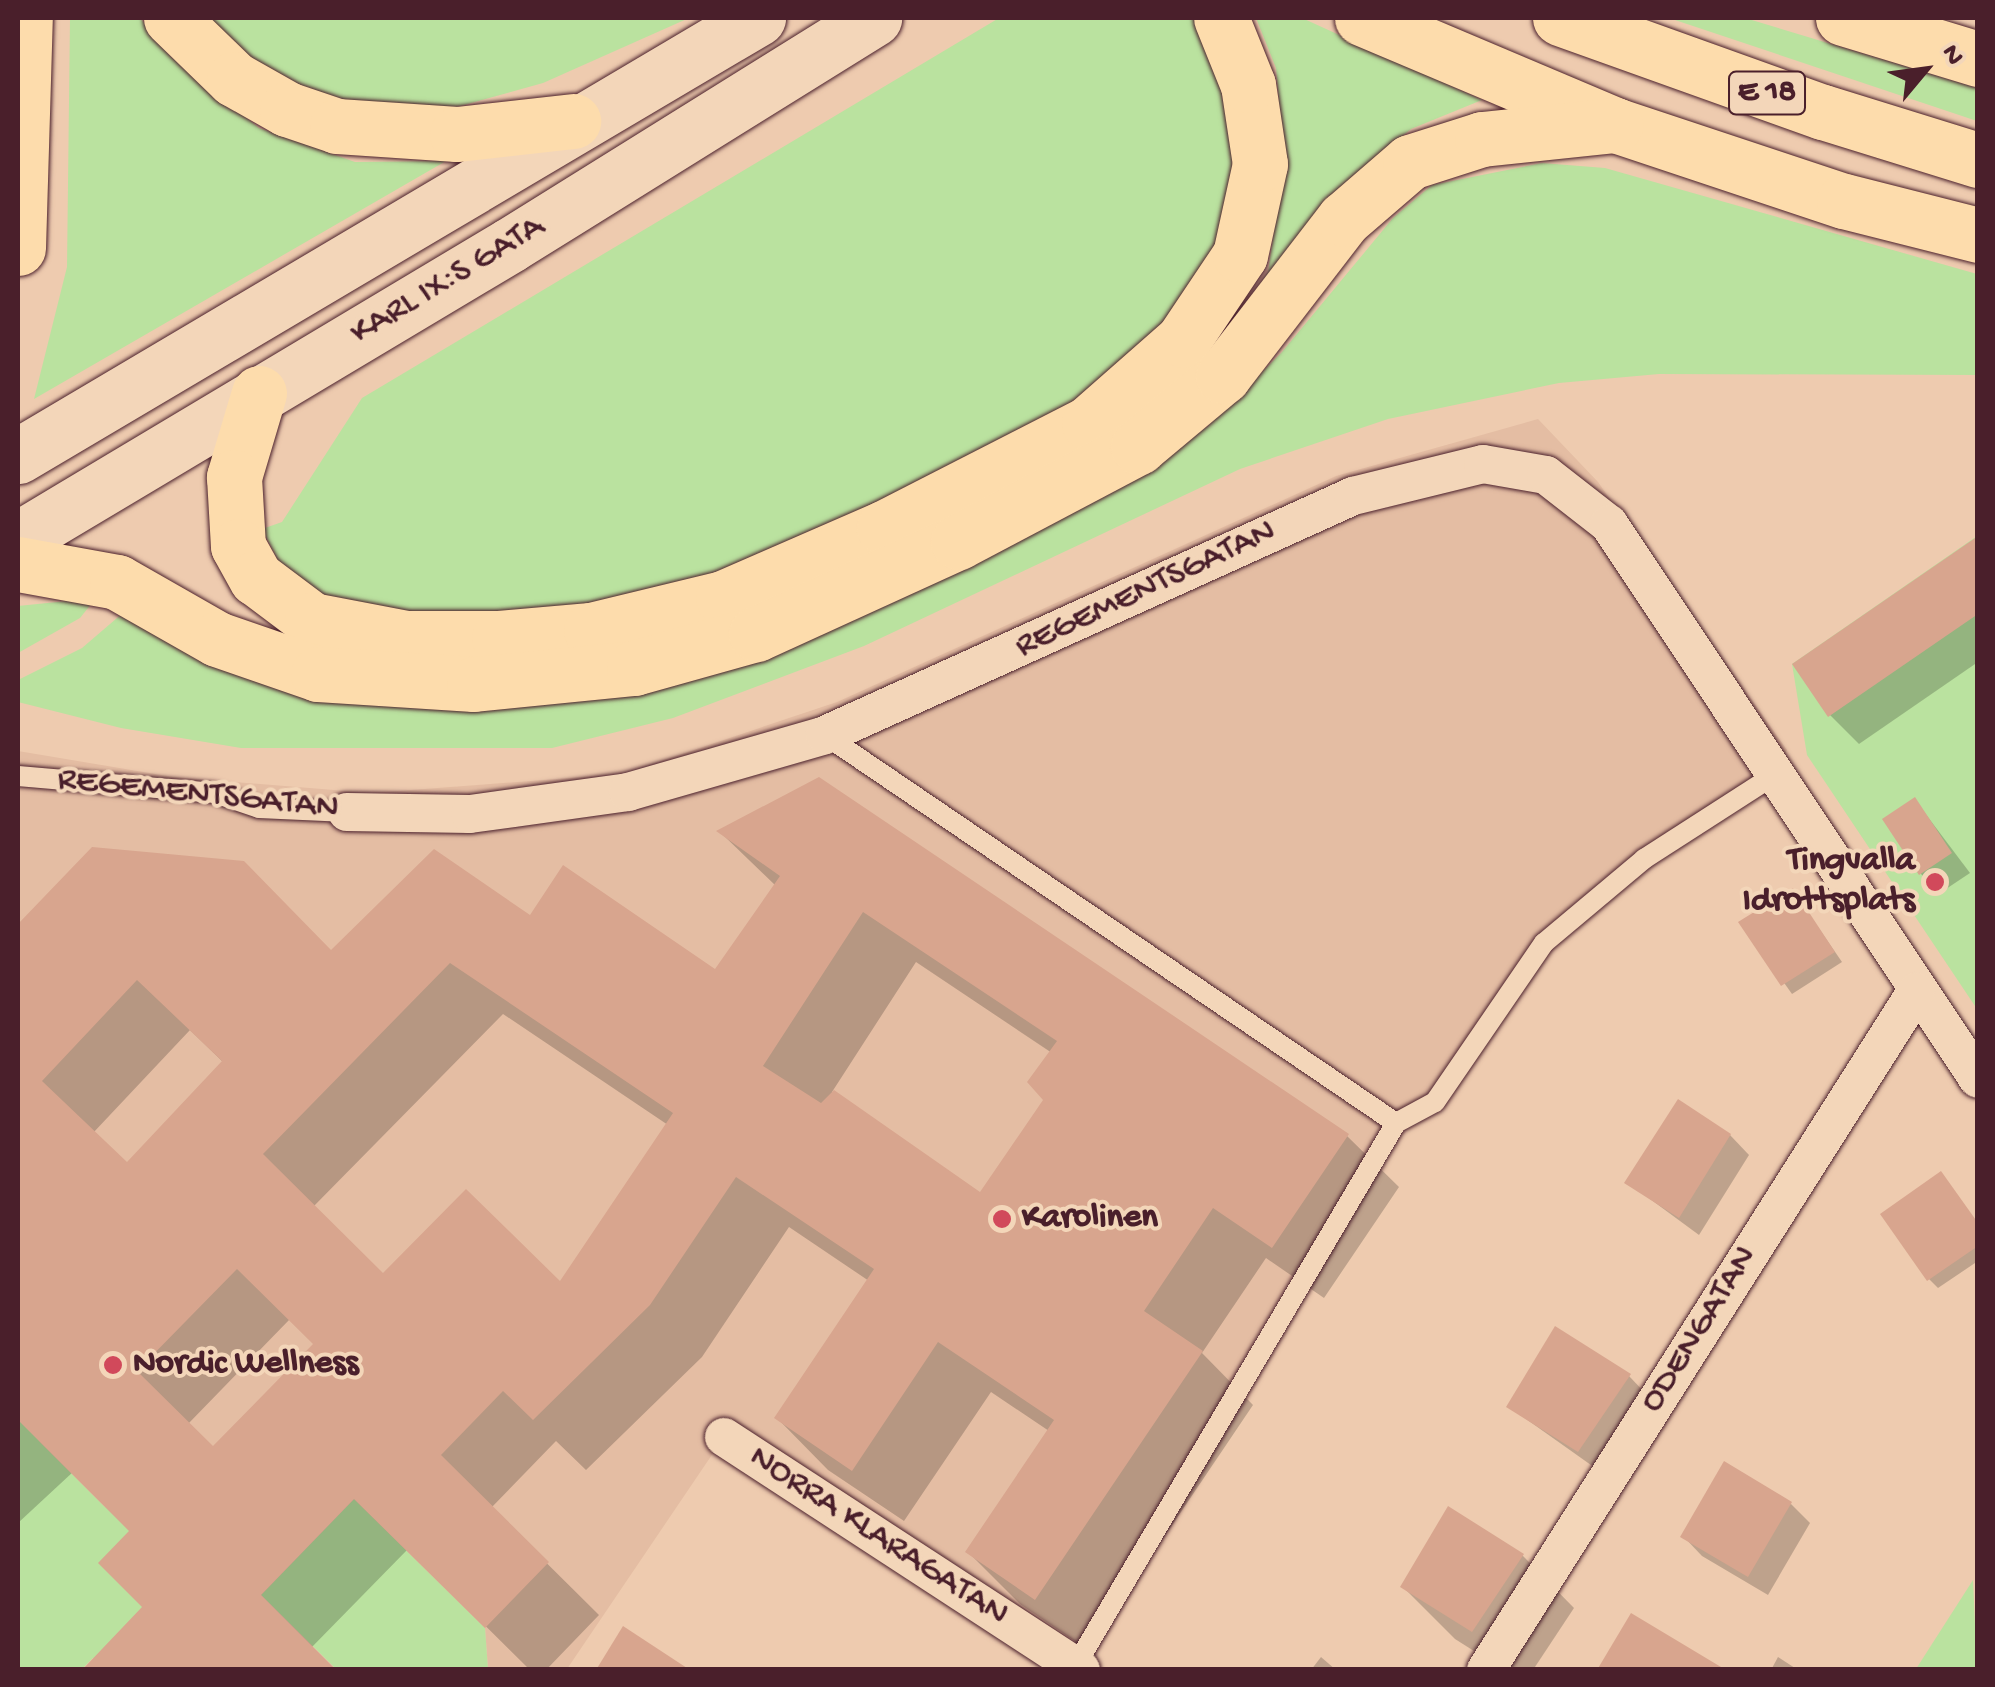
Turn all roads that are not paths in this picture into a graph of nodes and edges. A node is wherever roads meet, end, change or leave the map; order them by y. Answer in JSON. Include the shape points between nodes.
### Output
{"nodes":[{"id":1,"x":25,"y":18,"type":"edge"},
{"id":2,"x":172,"y":18,"type":"edge"},
{"id":3,"x":758,"y":18,"type":"edge"},
{"id":4,"x":874,"y":18,"type":"edge"},
{"id":5,"x":1220,"y":18,"type":"edge"},
{"id":6,"x":1362,"y":18,"type":"edge"},
{"id":7,"x":1560,"y":18,"type":"edge"},
{"id":8,"x":1843,"y":18,"type":"edge"},
{"id":9,"x":1916,"y":18,"type":"edge"},
{"id":10,"x":1978,"y":48,"type":"edge"},
{"id":11,"x":1978,"y":60,"type":"edge"},
{"id":12,"x":573,"y":121,"type":"junction"},
{"id":13,"x":1615,"y":125,"type":"junction"},
{"id":14,"x":1978,"y":160,"type":"edge"},
{"id":15,"x":1978,"y":236,"type":"edge"},
{"id":16,"x":18,"y":248,"type":"edge"},
{"id":17,"x":259,"y":394,"type":"junction"},
{"id":18,"x":18,"y":456,"type":"edge"},
{"id":19,"x":18,"y":538,"type":"edge"},
{"id":20,"x":18,"y":564,"type":"edge"},
{"id":21,"x":825,"y":735,"type":"junction"},
{"id":22,"x":1776,"y":774,"type":"junction"},
{"id":23,"x":18,"y":776,"type":"edge"},
{"id":24,"x":347,"y":812,"type":"joint"},
{"id":25,"x":1916,"y":992,"type":"junction"},
{"id":26,"x":1978,"y":1080,"type":"edge"},
{"id":27,"x":1396,"y":1123,"type":"junction"},
{"id":28,"x":724,"y":1437,"type":"dead end"},
{"id":29,"x":1079,"y":1668,"type":"edge"},
{"id":30,"x":1486,"y":1670,"type":"edge"}],
"edges":[{"from":1,"to":16,"type":"highway"},
{"from":2,"to":12,"type":"highway","via":[[234,79],[286,109],[337,126],[457,134]]},
{"from":3,"to":12,"type":"street","name":"KARL IX:S GATA"},
{"from":4,"to":17,"type":"street","name":"KARL IX:S GATA"},
{"from":5,"to":17,"type":"highway","via":[[1248,85],[1260,164],[1240,254],[1183,340],[1088,423],[884,528],[722,598],[591,630],[498,638],[406,638],[312,620],[256,578],[238,546],[234,477]]},
{"from":6,"to":13,"type":"highway"},
{"from":7,"to":14,"type":"highway","number":"E 18"},
{"from":8,"to":11,"type":"highway"},
{"from":9,"to":10,"type":"highway"},
{"from":12,"to":18,"type":"street","name":"KARL IX:S GATA"},
{"from":13,"to":15,"type":"highway","via":[[1844,201]]},
{"from":13,"to":20,"type":"highway","via":[[1482,138],[1410,162],[1344,220],[1223,376],[1138,447],[958,542],[756,634],[651,663],[558,680],[474,684],[318,674],[216,639],[118,582]]},
{"from":17,"to":19,"type":"street","name":"KARL IX:S GATA"},
{"from":21,"to":22,"type":"street","name":"REGEMENTSGATAN","via":[[1354,496],[1483,464],[1546,475],[1609,524]]},
{"from":21,"to":24,"type":"street","name":"REGEMENTSGATAN","via":[[628,792],[470,814]]},
{"from":21,"to":27,"type":"lane"},
{"from":22,"to":25,"type":"street","name":"REGEMENTSGATAN"},
{"from":22,"to":27,"type":"lane","via":[[1644,859],[1544,944],[1435,1102]]},
{"from":23,"to":24,"type":"lane","name":"REGEMENTSGATAN","via":[[215,793],[259,808]]},
{"from":25,"to":26,"type":"street","name":"REGEMENTSGATAN"},
{"from":25,"to":30,"type":"street","name":"ODENGATAN"},
{"from":27,"to":29,"type":"lane"},
{"from":28,"to":29,"type":"street","name":"NORRA KLARAGATAN"}]}
